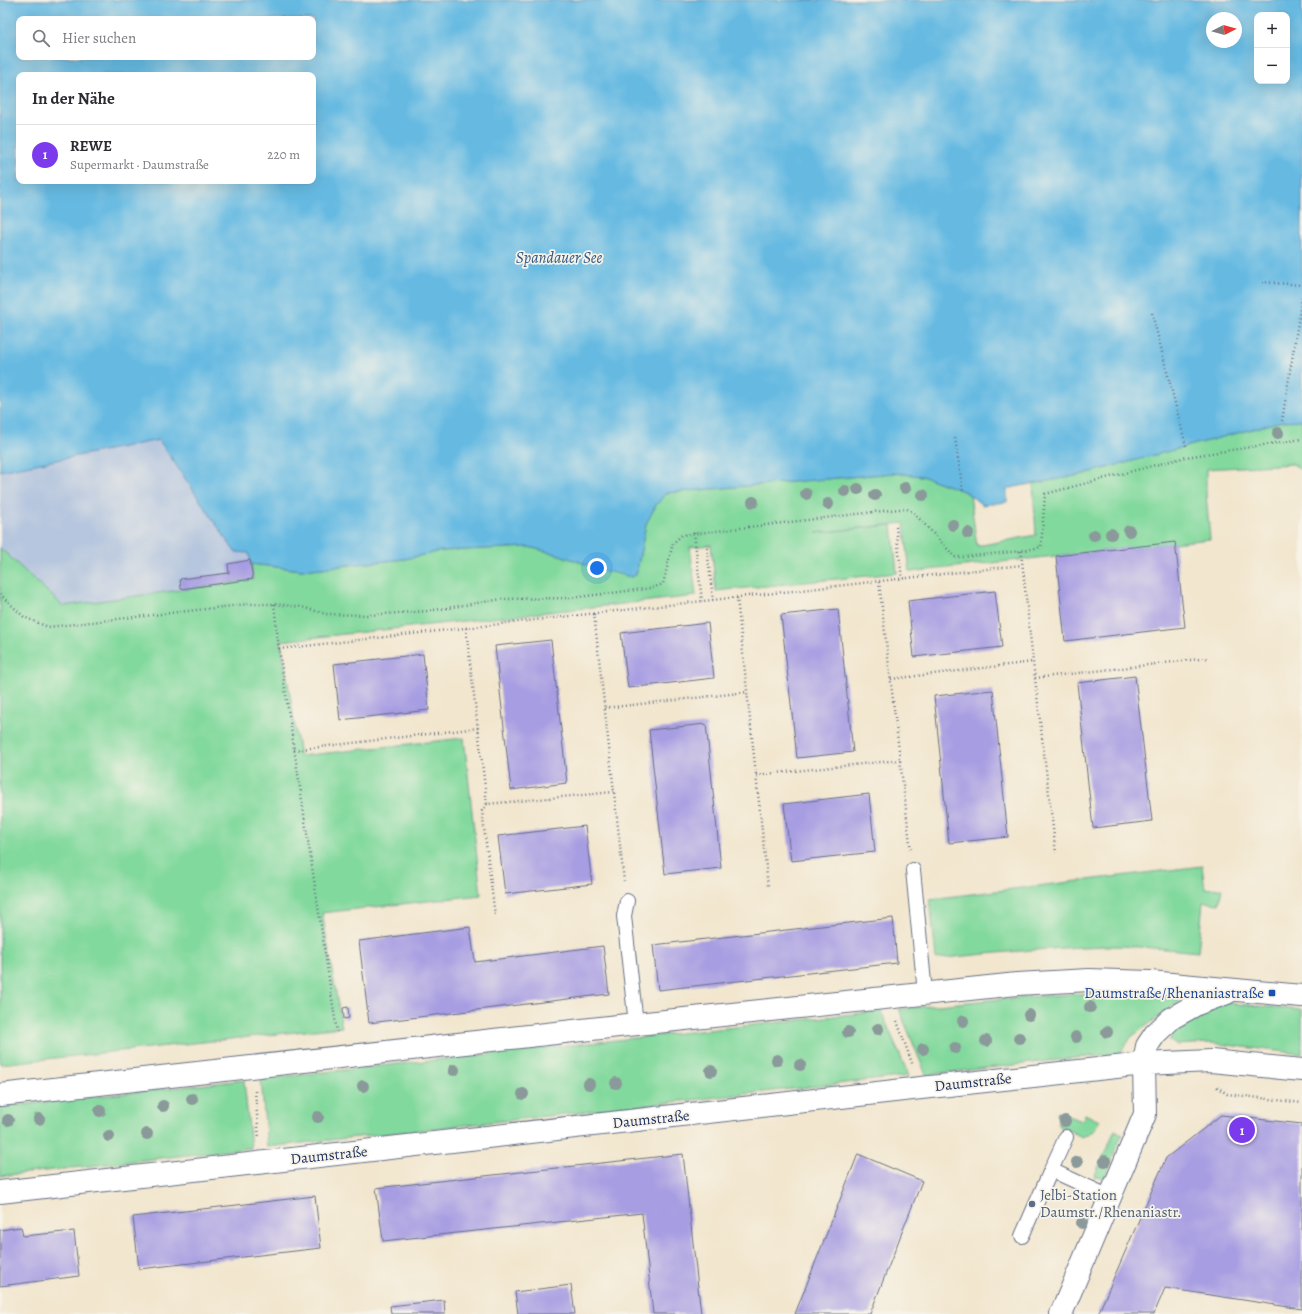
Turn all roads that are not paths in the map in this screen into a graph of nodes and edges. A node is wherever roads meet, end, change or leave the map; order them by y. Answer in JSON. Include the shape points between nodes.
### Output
{"nodes":[{"id":1,"x":913,"y":870,"type":"road end"},
{"id":2,"x":627,"y":901,"type":"road end"},
{"id":3,"x":1234,"y":990,"type":"junction"},
{"id":4,"x":925,"y":993,"type":"junction"},
{"id":5,"x":1302,"y":996,"type":"edge"},
{"id":6,"x":636,"y":1024,"type":"junction"},
{"id":7,"x":1144,"y":1064,"type":"junction"},
{"id":8,"x":1302,"y":1070,"type":"edge"},
{"id":9,"x":0,"y":1095,"type":"edge"},
{"id":10,"x":1066,"y":1137,"type":"dead end"},
{"id":11,"x":1051,"y":1170,"type":"junction"},
{"id":12,"x":0,"y":1192,"type":"edge"},
{"id":13,"x":1110,"y":1197,"type":"junction"},
{"id":14,"x":1022,"y":1236,"type":"dead end"},
{"id":15,"x":1061,"y":1314,"type":"edge"}],
"edges":[{"from":1,"to":4,"type":"lane"},
{"from":2,"to":6,"type":"lane","via":[[624,916]]},
{"from":3,"to":4,"type":"main road","via":[[1150,982],[1089,980]]},
{"from":3,"to":5,"type":"main road"},
{"from":3,"to":7,"type":"main road","via":[[1197,1004],[1172,1018],[1155,1034],[1147,1046]]},
{"from":4,"to":6,"type":"main road"},
{"from":6,"to":9,"type":"main road"},
{"from":7,"to":8,"type":"main road","name":"Daumstraße","via":[[1211,1061]]},
{"from":7,"to":12,"type":"main road","name":"Daumstraße"},
{"from":7,"to":13,"type":"main road","via":[[1145,1114]]},
{"from":10,"to":11,"type":"lane"},
{"from":11,"to":13,"type":"lane"},
{"from":11,"to":14,"type":"lane"},
{"from":13,"to":15,"type":"main road"}]}
